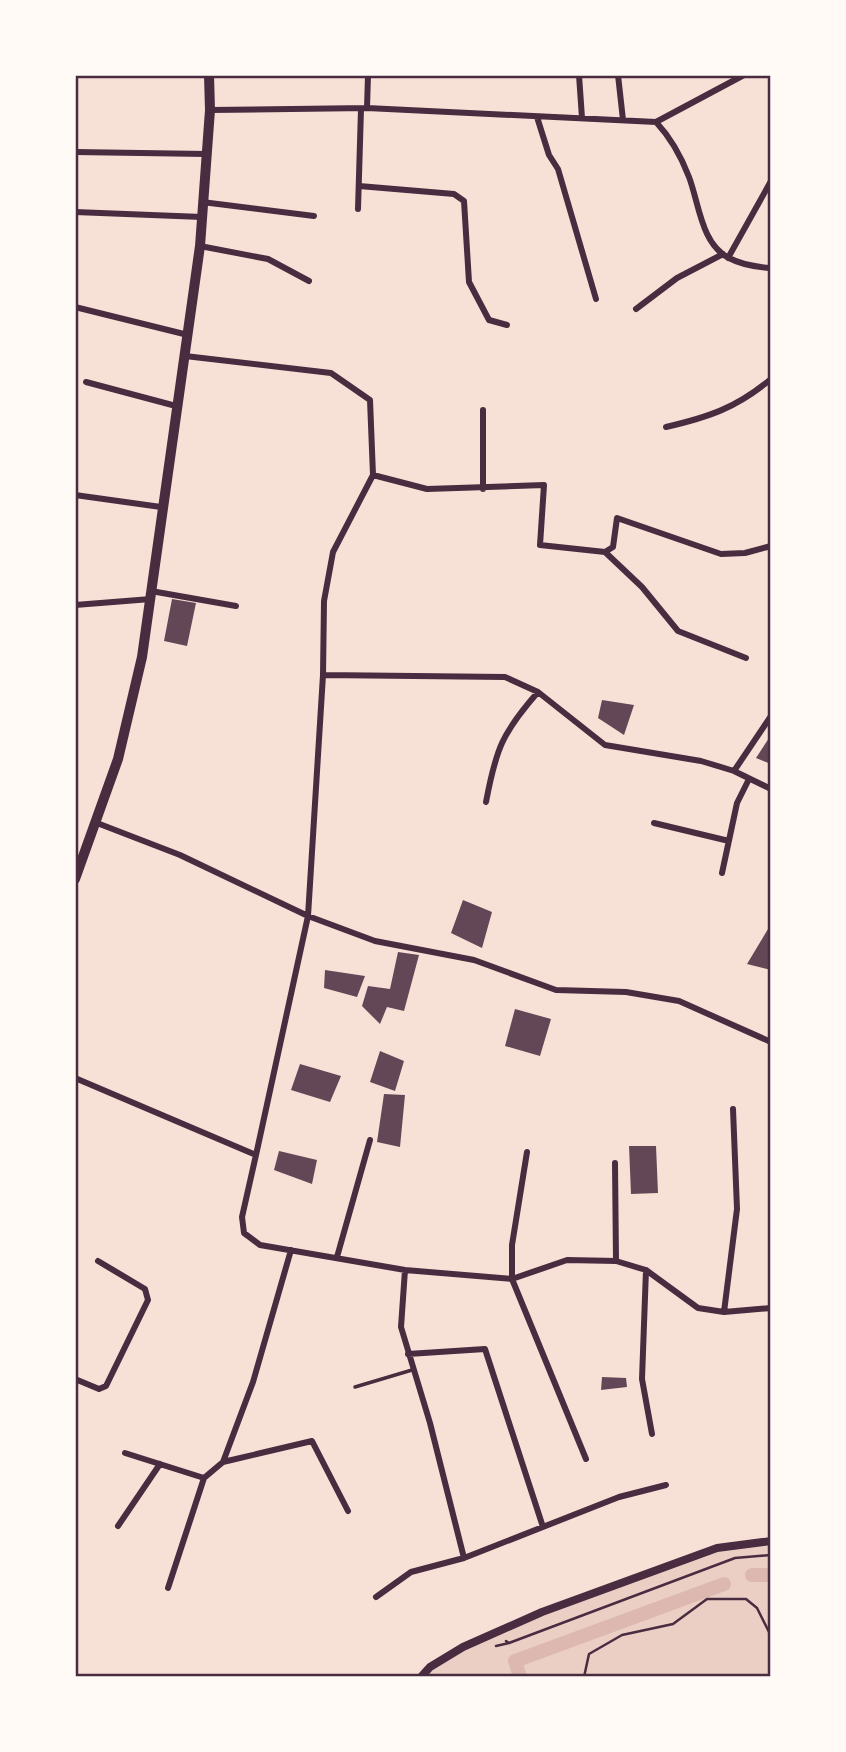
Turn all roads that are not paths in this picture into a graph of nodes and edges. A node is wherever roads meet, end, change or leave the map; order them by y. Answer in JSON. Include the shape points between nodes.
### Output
{"nodes":[{"id":1,"x":209,"y":75,"type":"edge"},
{"id":2,"x":368,"y":75,"type":"edge"},
{"id":3,"x":579,"y":75,"type":"edge"},
{"id":4,"x":618,"y":75,"type":"edge"},
{"id":5,"x":744,"y":75,"type":"edge"},
{"id":6,"x":364,"y":108,"type":"junction"},
{"id":7,"x":210,"y":110,"type":"junction"},
{"id":8,"x":537,"y":117,"type":"junction"},
{"id":9,"x":582,"y":118,"type":"junction"},
{"id":10,"x":623,"y":120,"type":"junction"},
{"id":11,"x":656,"y":122,"type":"junction"},
{"id":12,"x":75,"y":152,"type":"edge"},
{"id":13,"x":206,"y":155,"type":"junction"},
{"id":14,"x":771,"y":181,"type":"edge"},
{"id":15,"x":359,"y":186,"type":"junction"},
{"id":16,"x":202,"y":202,"type":"junction"},
{"id":17,"x":358,"y":209,"type":"dead end"},
{"id":18,"x":75,"y":212,"type":"edge"},
{"id":19,"x":314,"y":216,"type":"dead end"},
{"id":20,"x":202,"y":217,"type":"junction"},
{"id":21,"x":200,"y":246,"type":"junction"},
{"id":22,"x":725,"y":256,"type":"junction"},
{"id":23,"x":771,"y":268,"type":"edge"},
{"id":24,"x":309,"y":281,"type":"dead end"},
{"id":25,"x":596,"y":299,"type":"dead end"},
{"id":26,"x":75,"y":307,"type":"edge"},
{"id":27,"x":636,"y":309,"type":"dead end"},
{"id":28,"x":507,"y":325,"type":"dead end"},
{"id":29,"x":188,"y":335,"type":"junction"},
{"id":30,"x":185,"y":356,"type":"junction"},
{"id":31,"x":771,"y":379,"type":"edge"},
{"id":32,"x":86,"y":382,"type":"dead end"},
{"id":33,"x":176,"y":406,"type":"junction"},
{"id":34,"x":483,"y":410,"type":"dead end"},
{"id":35,"x":666,"y":427,"type":"dead end"},
{"id":36,"x":373,"y":475,"type":"junction"},
{"id":37,"x":483,"y":489,"type":"junction"},
{"id":38,"x":75,"y":495,"type":"edge"},
{"id":39,"x":161,"y":507,"type":"junction"},
{"id":40,"x":771,"y":546,"type":"edge"},
{"id":41,"x":605,"y":552,"type":"junction"},
{"id":42,"x":151,"y":595,"type":"junction"},
{"id":43,"x":75,"y":605,"type":"edge"},
{"id":44,"x":236,"y":606,"type":"dead end"},
{"id":45,"x":746,"y":658,"type":"dead end"},
{"id":46,"x":323,"y":675,"type":"junction"},
{"id":47,"x":538,"y":692,"type":"junction"},
{"id":48,"x":771,"y":716,"type":"edge"},
{"id":49,"x":734,"y":771,"type":"junction"},
{"id":50,"x":749,"y":779,"type":"junction"},
{"id":51,"x":771,"y":789,"type":"edge"},
{"id":52,"x":486,"y":802,"type":"dead end"},
{"id":53,"x":654,"y":822,"type":"dead end"},
{"id":54,"x":97,"y":823,"type":"junction"},
{"id":55,"x":729,"y":841,"type":"junction"},
{"id":56,"x":722,"y":873,"type":"dead end"},
{"id":57,"x":75,"y":879,"type":"edge"},
{"id":58,"x":308,"y":916,"type":"junction"},
{"id":59,"x":771,"y":1042,"type":"edge"},
{"id":60,"x":75,"y":1078,"type":"edge"},
{"id":61,"x":733,"y":1109,"type":"dead end"},
{"id":62,"x":370,"y":1140,"type":"dead end"},
{"id":63,"x":527,"y":1152,"type":"dead end"},
{"id":64,"x":256,"y":1155,"type":"junction"},
{"id":65,"x":615,"y":1163,"type":"dead end"},
{"id":66,"x":291,"y":1250,"type":"junction"},
{"id":67,"x":337,"y":1257,"type":"junction"},
{"id":68,"x":98,"y":1261,"type":"dead end"},
{"id":69,"x":616,"y":1261,"type":"junction"},
{"id":70,"x":405,"y":1270,"type":"junction"},
{"id":71,"x":646,"y":1270,"type":"junction"},
{"id":72,"x":512,"y":1279,"type":"junction"},
{"id":73,"x":771,"y":1308,"type":"edge"},
{"id":74,"x":724,"y":1312,"type":"junction"},
{"id":75,"x":408,"y":1354,"type":"junction"},
{"id":76,"x":412,"y":1370,"type":"junction"},
{"id":77,"x":75,"y":1378,"type":"edge"},
{"id":78,"x":355,"y":1387,"type":"dead end"},
{"id":79,"x":652,"y":1434,"type":"dead end"},
{"id":80,"x":125,"y":1453,"type":"dead end"},
{"id":81,"x":586,"y":1459,"type":"dead end"},
{"id":82,"x":223,"y":1462,"type":"junction"},
{"id":83,"x":160,"y":1464,"type":"junction"},
{"id":84,"x":204,"y":1478,"type":"junction"},
{"id":85,"x":666,"y":1485,"type":"dead end"},
{"id":86,"x":348,"y":1511,"type":"dead end"},
{"id":87,"x":118,"y":1526,"type":"dead end"},
{"id":88,"x":543,"y":1527,"type":"junction"},
{"id":89,"x":771,"y":1541,"type":"edge"},
{"id":90,"x":464,"y":1558,"type":"junction"},
{"id":91,"x":168,"y":1588,"type":"dead end"},
{"id":92,"x":376,"y":1597,"type":"dead end"},
{"id":93,"x":421,"y":1677,"type":"edge"}],
"edges":[{"from":1,"to":7,"type":"main road"},
{"from":2,"to":6,"type":"street"},
{"from":3,"to":9,"type":"street"},
{"from":4,"to":10,"type":"street"},
{"from":5,"to":11,"type":"street"},
{"from":6,"to":7,"type":"street"},
{"from":6,"to":8,"type":"street"},
{"from":6,"to":15,"type":"street"},
{"from":7,"to":13,"type":"main road"},
{"from":8,"to":9,"type":"street"},
{"from":8,"to":25,"type":"street","via":[[558,169]]},
{"from":9,"to":10,"type":"street"},
{"from":10,"to":11,"type":"street"},
{"from":11,"to":22,"type":"street","via":[[669,136],[688,176],[708,236]]},
{"from":12,"to":13,"type":"street"},
{"from":13,"to":16,"type":"main road"},
{"from":14,"to":22,"type":"street"},
{"from":15,"to":17,"type":"street"},
{"from":15,"to":28,"type":"street","via":[[454,194],[464,201],[470,282],[489,320]]},
{"from":16,"to":19,"type":"street"},
{"from":16,"to":20,"type":"main road"},
{"from":18,"to":20,"type":"street"},
{"from":20,"to":21,"type":"main road"},
{"from":21,"to":24,"type":"street","via":[[268,258]]},
{"from":21,"to":29,"type":"main road"},
{"from":22,"to":23,"type":"street","via":[[753,267]]},
{"from":22,"to":27,"type":"street","via":[[677,278]]},
{"from":26,"to":29,"type":"street"},
{"from":29,"to":30,"type":"main road"},
{"from":30,"to":33,"type":"main road"},
{"from":30,"to":36,"type":"street","via":[[331,373],[370,400]]},
{"from":31,"to":35,"type":"street","via":[[712,417]]},
{"from":32,"to":33,"type":"street"},
{"from":33,"to":39,"type":"main road"},
{"from":34,"to":37,"type":"street"},
{"from":36,"to":37,"type":"street","via":[[427,489]]},
{"from":36,"to":46,"type":"street","via":[[333,552],[324,601]]},
{"from":37,"to":41,"type":"street","via":[[544,485],[540,545]]},
{"from":38,"to":39,"type":"street"},
{"from":39,"to":42,"type":"main road"},
{"from":40,"to":41,"type":"street","via":[[721,554],[617,518],[614,547]]},
{"from":41,"to":45,"type":"street","via":[[678,631]]},
{"from":42,"to":43,"type":"street"},
{"from":42,"to":44,"type":"street"},
{"from":42,"to":54,"type":"main road","via":[[131,711]]},
{"from":46,"to":47,"type":"street","via":[[505,677]]},
{"from":46,"to":58,"type":"street"},
{"from":47,"to":49,"type":"street","via":[[604,745]]},
{"from":47,"to":52,"type":"street","via":[[509,724],[494,762]]},
{"from":48,"to":49,"type":"street"},
{"from":49,"to":50,"type":"street"},
{"from":50,"to":51,"type":"street"},
{"from":50,"to":55,"type":"street","via":[[737,803]]},
{"from":53,"to":55,"type":"street"},
{"from":54,"to":57,"type":"main road"},
{"from":54,"to":58,"type":"street","via":[[180,855]]},
{"from":55,"to":56,"type":"street"},
{"from":58,"to":59,"type":"street","via":[[375,941],[474,960],[556,990],[626,992],[679,1001]]},
{"from":58,"to":64,"type":"street"},
{"from":60,"to":64,"type":"street"},
{"from":61,"to":74,"type":"street","via":[[737,1209]]},
{"from":62,"to":67,"type":"street"},
{"from":63,"to":72,"type":"street","via":[[512,1245]]},
{"from":64,"to":66,"type":"street","via":[[242,1217],[244,1233],[260,1245]]},
{"from":65,"to":69,"type":"street"},
{"from":66,"to":67,"type":"street"},
{"from":66,"to":82,"type":"street","via":[[253,1382]]},
{"from":67,"to":70,"type":"street"},
{"from":68,"to":77,"type":"street","via":[[145,1289],[148,1300],[106,1386],[99,1389]]},
{"from":69,"to":71,"type":"street"},
{"from":69,"to":72,"type":"street","via":[[567,1260]]},
{"from":70,"to":72,"type":"street"},
{"from":70,"to":75,"type":"street","via":[[401,1327]]},
{"from":71,"to":74,"type":"street","via":[[698,1308]]},
{"from":71,"to":79,"type":"street","via":[[642,1379]]},
{"from":72,"to":81,"type":"street"},
{"from":73,"to":74,"type":"street"},
{"from":75,"to":76,"type":"street"},
{"from":75,"to":88,"type":"street","via":[[485,1349]]},
{"from":76,"to":78,"type":"lane"},
{"from":76,"to":90,"type":"street"},
{"from":80,"to":83,"type":"street"},
{"from":82,"to":84,"type":"street"},
{"from":82,"to":86,"type":"street","via":[[312,1441]]},
{"from":83,"to":84,"type":"street"},
{"from":83,"to":87,"type":"street"},
{"from":84,"to":91,"type":"street"},
{"from":85,"to":88,"type":"street","via":[[620,1497]]},
{"from":88,"to":90,"type":"street"},
{"from":89,"to":93,"type":"street","via":[[718,1548],[542,1612],[463,1647]]},
{"from":90,"to":92,"type":"street","via":[[411,1572]]}]}
